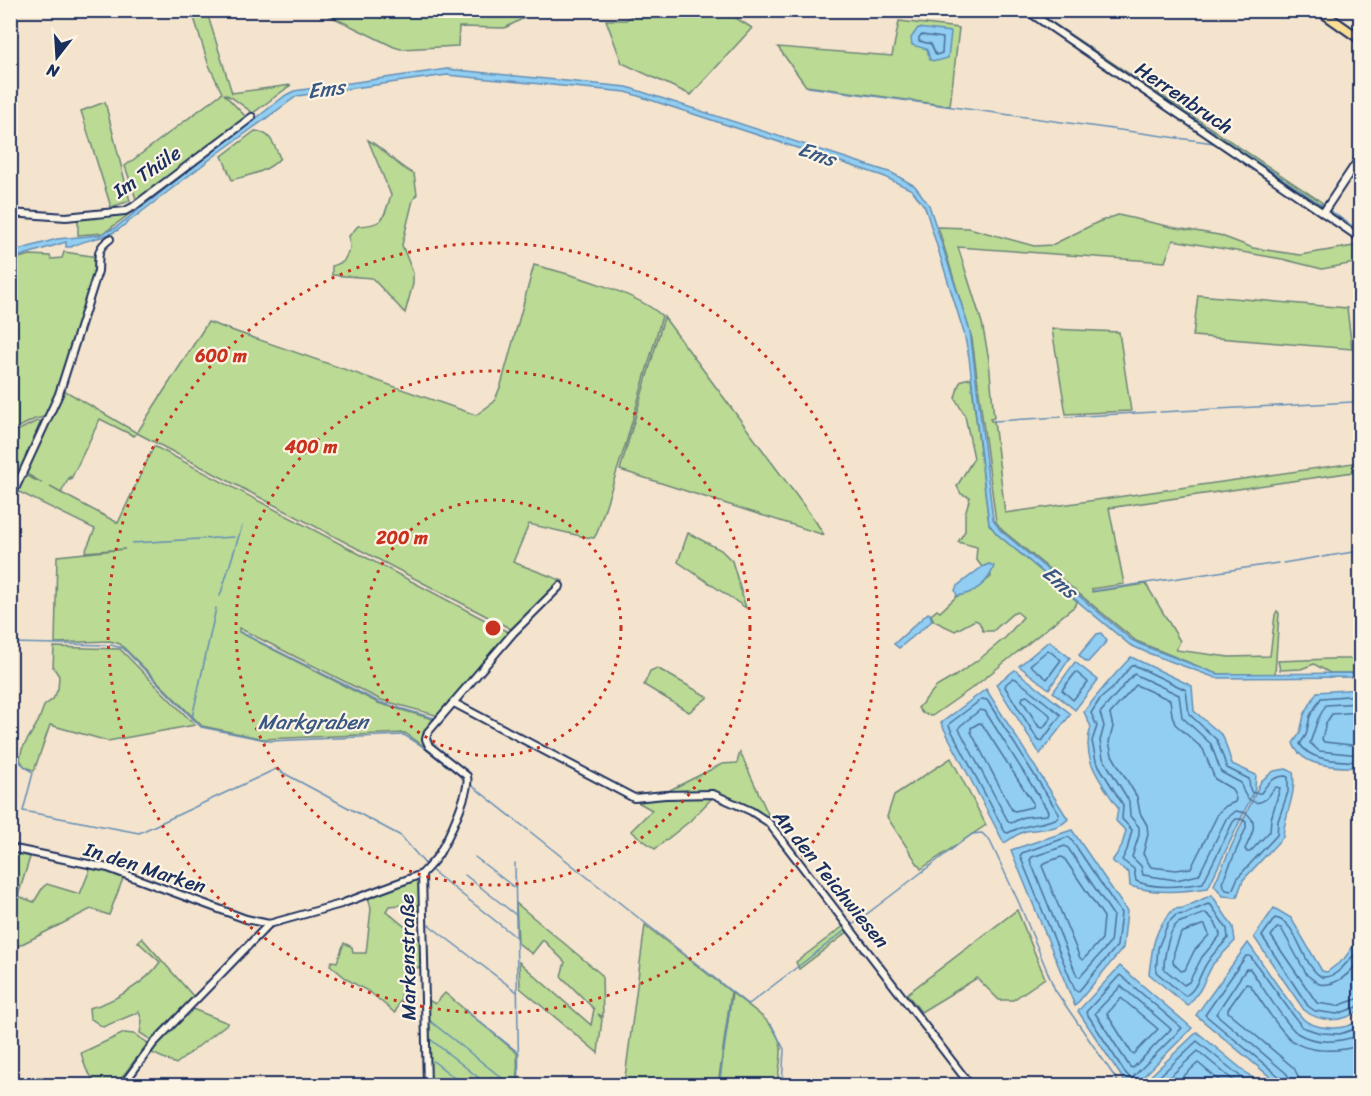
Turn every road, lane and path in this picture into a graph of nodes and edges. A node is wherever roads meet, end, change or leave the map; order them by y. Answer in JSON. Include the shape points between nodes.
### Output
{"nodes":[{"id":1,"x":1026,"y":10,"type":"edge"},
{"id":2,"x":1319,"y":10,"type":"edge"},
{"id":3,"x":1360,"y":39,"type":"edge"},
{"id":4,"x":252,"y":117,"type":"dead end"},
{"id":5,"x":1360,"y":157,"type":"edge"},
{"id":6,"x":10,"y":213,"type":"edge"},
{"id":7,"x":1323,"y":213,"type":"junction"},
{"id":8,"x":1360,"y":238,"type":"edge"},
{"id":9,"x":110,"y":239,"type":"dead end"},
{"id":10,"x":10,"y":500,"type":"edge"},
{"id":11,"x":560,"y":586,"type":"dead end"},
{"id":12,"x":454,"y":703,"type":"junction"},
{"id":13,"x":10,"y":848,"type":"edge"},
{"id":14,"x":422,"y":874,"type":"junction"},
{"id":15,"x":269,"y":924,"type":"junction"},
{"id":16,"x":122,"y":1086,"type":"edge"},
{"id":17,"x":427,"y":1086,"type":"edge"},
{"id":18,"x":971,"y":1086,"type":"edge"}],
"edges":[{"from":1,"to":7,"type":"street","name":"Herrenbruch"},
{"from":2,"to":3,"type":"main road"},
{"from":4,"to":6,"type":"street","name":"Im Thüle","via":[[125,211],[66,217]]},
{"from":5,"to":7,"type":"street"},
{"from":7,"to":8,"type":"street","name":"Herrenbruch"},
{"from":9,"to":10,"type":"street","via":[[99,250],[98,271],[59,394]]},
{"from":11,"to":12,"type":"street","name":"Markenstraße","via":[[513,633]]},
{"from":12,"to":14,"type":"street","name":"Markenstraße","via":[[426,739],[468,780],[440,853]]},
{"from":12,"to":18,"type":"street","name":"An den Teichwiesen","via":[[634,798],[713,794],[768,822]]},
{"from":13,"to":15,"type":"street","name":"In den Marken","via":[[108,868]]},
{"from":14,"to":15,"type":"street","name":"In den Marken","via":[[341,904]]},
{"from":14,"to":17,"type":"street","name":"Markenstraße"},
{"from":15,"to":16,"type":"street","via":[[153,1044]]}]}
